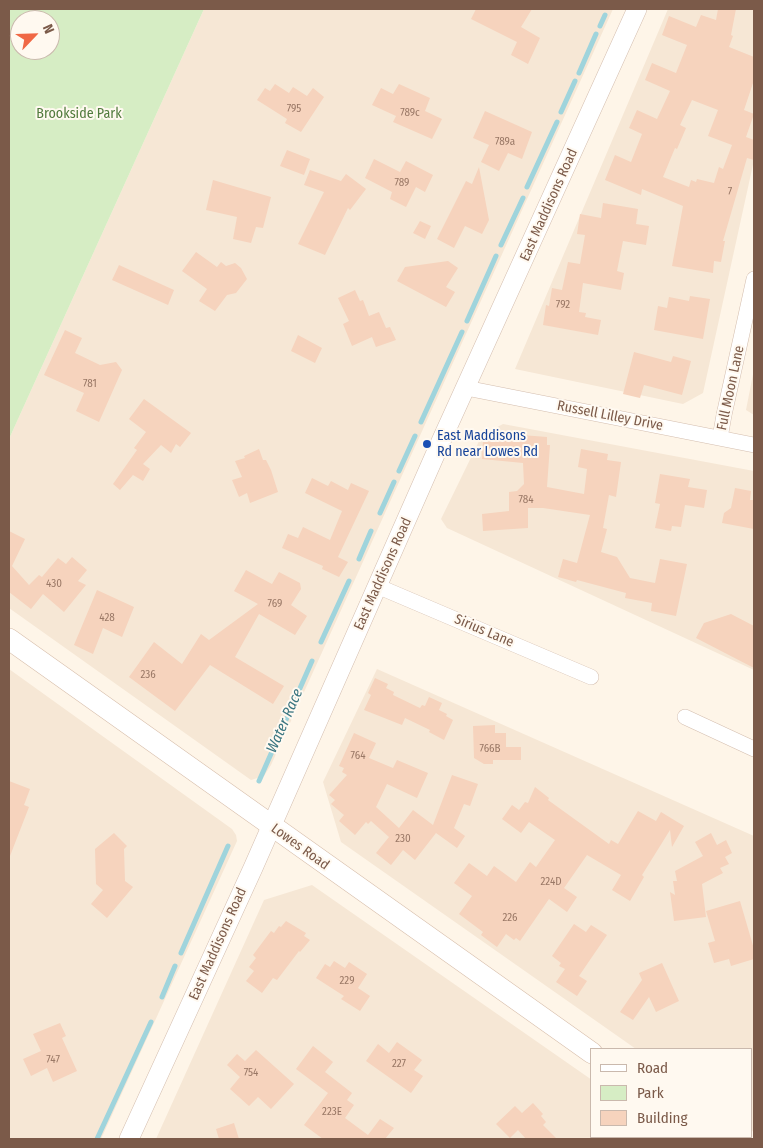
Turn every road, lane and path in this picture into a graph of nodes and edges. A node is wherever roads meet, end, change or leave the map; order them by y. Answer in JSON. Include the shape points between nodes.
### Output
{"nodes":[{"id":1,"x":637,"y":9,"type":"edge"},
{"id":2,"x":754,"y":279,"type":"edge"},
{"id":3,"x":466,"y":388,"type":"junction"},
{"id":4,"x":720,"y":438,"type":"junction"},
{"id":5,"x":754,"y":445,"type":"edge"},
{"id":6,"x":377,"y":586,"type":"junction"},
{"id":7,"x":9,"y":639,"type":"edge"},
{"id":8,"x":591,"y":677,"type":"dead end"},
{"id":9,"x":685,"y":717,"type":"dead end"},
{"id":10,"x":754,"y":749,"type":"edge"},
{"id":11,"x":271,"y":826,"type":"junction"},
{"id":12,"x":590,"y":1052,"type":"edge"},
{"id":13,"x":129,"y":1139,"type":"edge"}],
"edges":[{"from":1,"to":3,"type":"street","name":"East Maddisons Road"},
{"from":2,"to":4,"type":"street","name":"Full Moon Lane"},
{"from":3,"to":4,"type":"street","name":"Russell Lilley Drive"},
{"from":3,"to":6,"type":"street","name":"East Maddisons Road"},
{"from":4,"to":5,"type":"street","name":"Russell Lilley Drive"},
{"from":6,"to":8,"type":"street","name":"Sirius Lane"},
{"from":6,"to":11,"type":"street","name":"East Maddisons Road"},
{"from":7,"to":11,"type":"main road","name":"Lowes Road"},
{"from":9,"to":10,"type":"street"},
{"from":11,"to":12,"type":"main road","name":"Lowes Road"},
{"from":11,"to":13,"type":"street","name":"East Maddisons Road"}]}
